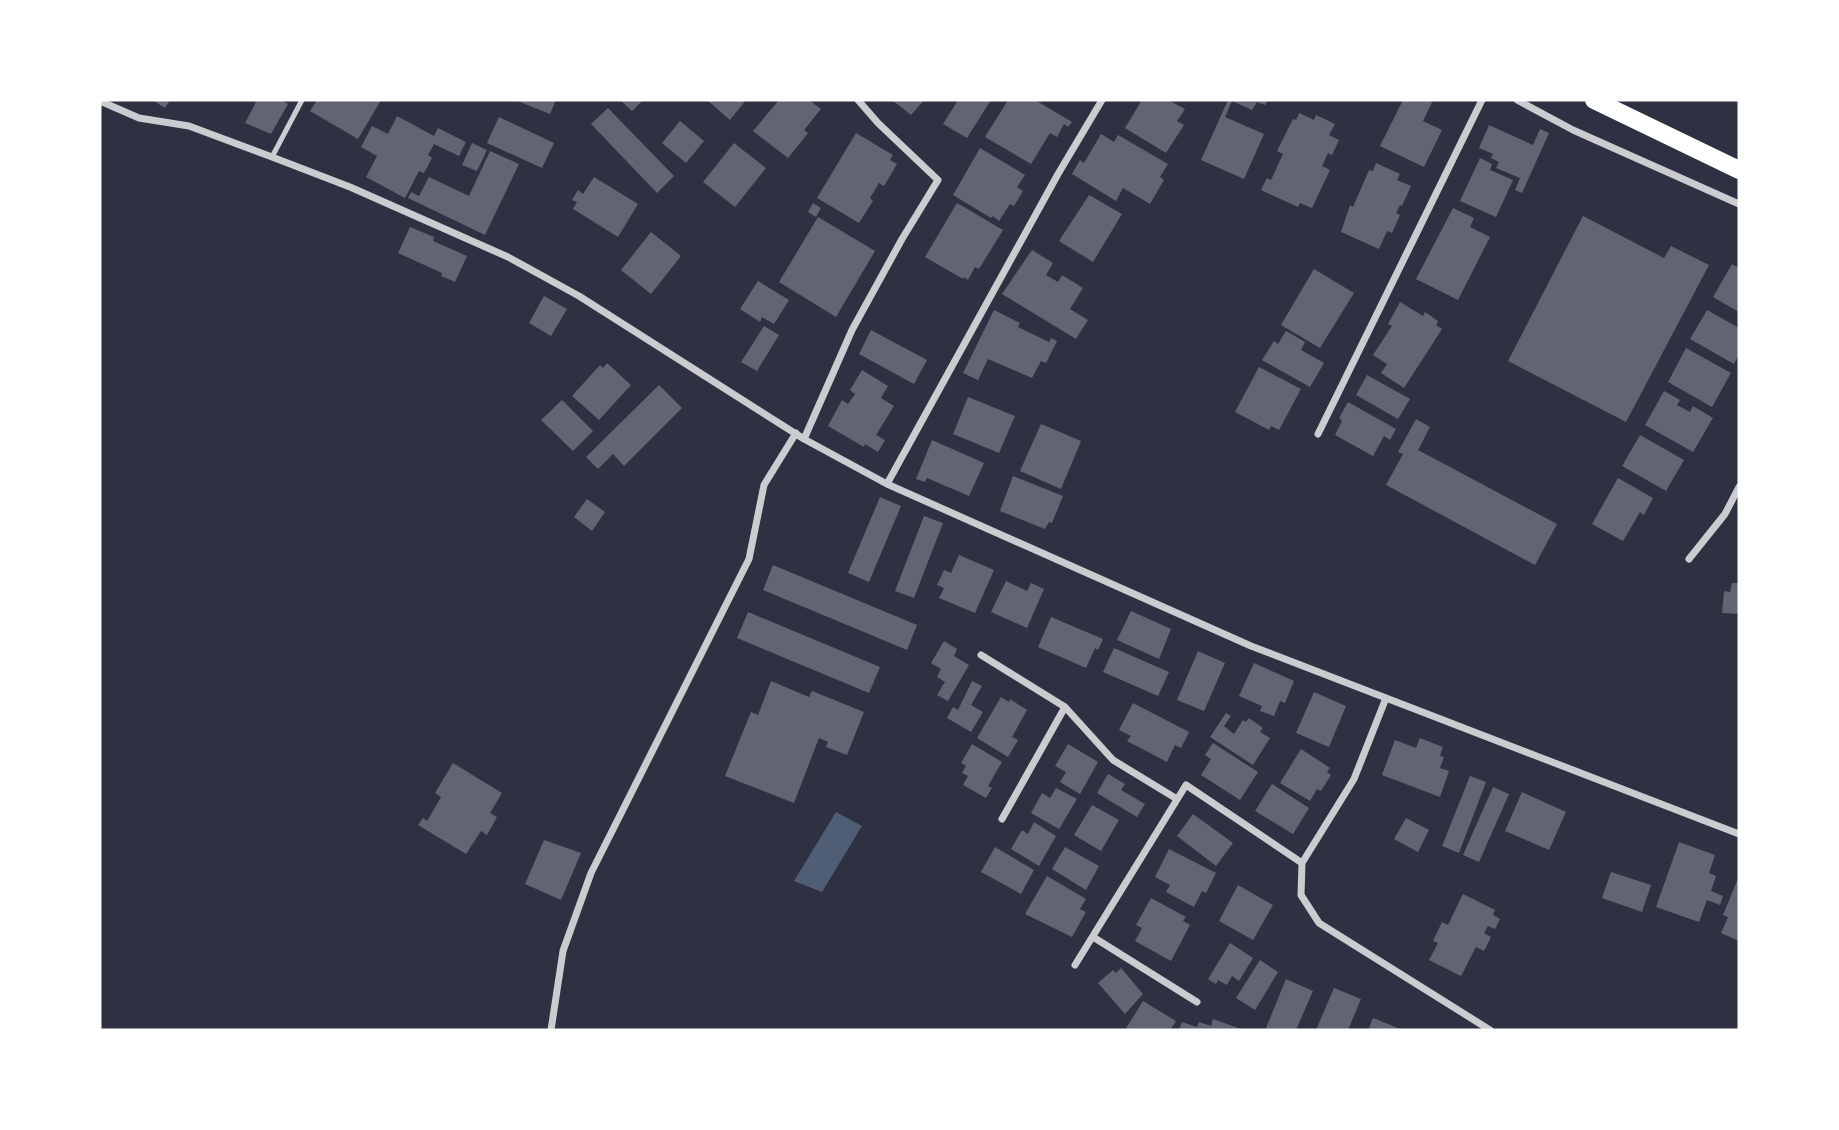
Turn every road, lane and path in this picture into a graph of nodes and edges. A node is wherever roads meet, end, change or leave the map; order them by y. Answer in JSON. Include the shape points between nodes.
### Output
{"nodes":[{"id":1,"x":302,"y":100,"type":"edge"},
{"id":2,"x":858,"y":100,"type":"edge"},
{"id":3,"x":1102,"y":100,"type":"edge"},
{"id":4,"x":1482,"y":100,"type":"edge"},
{"id":5,"x":1517,"y":100,"type":"edge"},
{"id":6,"x":1594,"y":100,"type":"edge"},
{"id":7,"x":100,"y":101,"type":"edge"},
{"id":8,"x":272,"y":157,"type":"junction"},
{"id":9,"x":1739,"y":170,"type":"edge"},
{"id":10,"x":1739,"y":204,"type":"edge"},
{"id":11,"x":796,"y":433,"type":"junction"},
{"id":12,"x":1318,"y":434,"type":"dead end"},
{"id":13,"x":804,"y":439,"type":"junction"},
{"id":14,"x":887,"y":484,"type":"junction"},
{"id":15,"x":1739,"y":487,"type":"edge"},
{"id":16,"x":1689,"y":559,"type":"dead end"},
{"id":17,"x":981,"y":655,"type":"dead end"},
{"id":18,"x":1386,"y":698,"type":"junction"},
{"id":19,"x":1065,"y":707,"type":"junction"},
{"id":20,"x":1177,"y":799,"type":"junction"},
{"id":21,"x":1002,"y":820,"type":"dead end"},
{"id":22,"x":1739,"y":834,"type":"edge"},
{"id":23,"x":1301,"y":863,"type":"junction"},
{"id":24,"x":1093,"y":937,"type":"junction"},
{"id":25,"x":1076,"y":965,"type":"dead end"},
{"id":26,"x":1197,"y":1002,"type":"dead end"},
{"id":27,"x":551,"y":1030,"type":"edge"},
{"id":28,"x":1490,"y":1030,"type":"edge"}],
"edges":[{"from":1,"to":8,"type":"lane"},
{"from":2,"to":13,"type":"street","via":[[938,180],[852,330]]},
{"from":3,"to":14,"type":"street"},
{"from":4,"to":12,"type":"street"},
{"from":5,"to":10,"type":"street"},
{"from":6,"to":9,"type":"main road"},
{"from":7,"to":8,"type":"street","via":[[139,118],[189,126]]},
{"from":8,"to":11,"type":"street","via":[[508,257],[579,296]]},
{"from":11,"to":13,"type":"street"},
{"from":11,"to":27,"type":"street","via":[[764,485],[749,559],[591,873],[563,951]]},
{"from":13,"to":14,"type":"street"},
{"from":14,"to":18,"type":"street","via":[[1251,646]]},
{"from":15,"to":16,"type":"street","via":[[1725,514]]},
{"from":17,"to":19,"type":"street"},
{"from":18,"to":22,"type":"street"},
{"from":18,"to":23,"type":"street","via":[[1354,779]]},
{"from":19,"to":20,"type":"street","via":[[1113,760]]},
{"from":19,"to":21,"type":"street"},
{"from":20,"to":23,"type":"street","via":[[1186,785]]},
{"from":20,"to":24,"type":"street"},
{"from":23,"to":28,"type":"street","via":[[1301,895],[1319,923]]},
{"from":24,"to":25,"type":"street"},
{"from":24,"to":26,"type":"street"}]}
